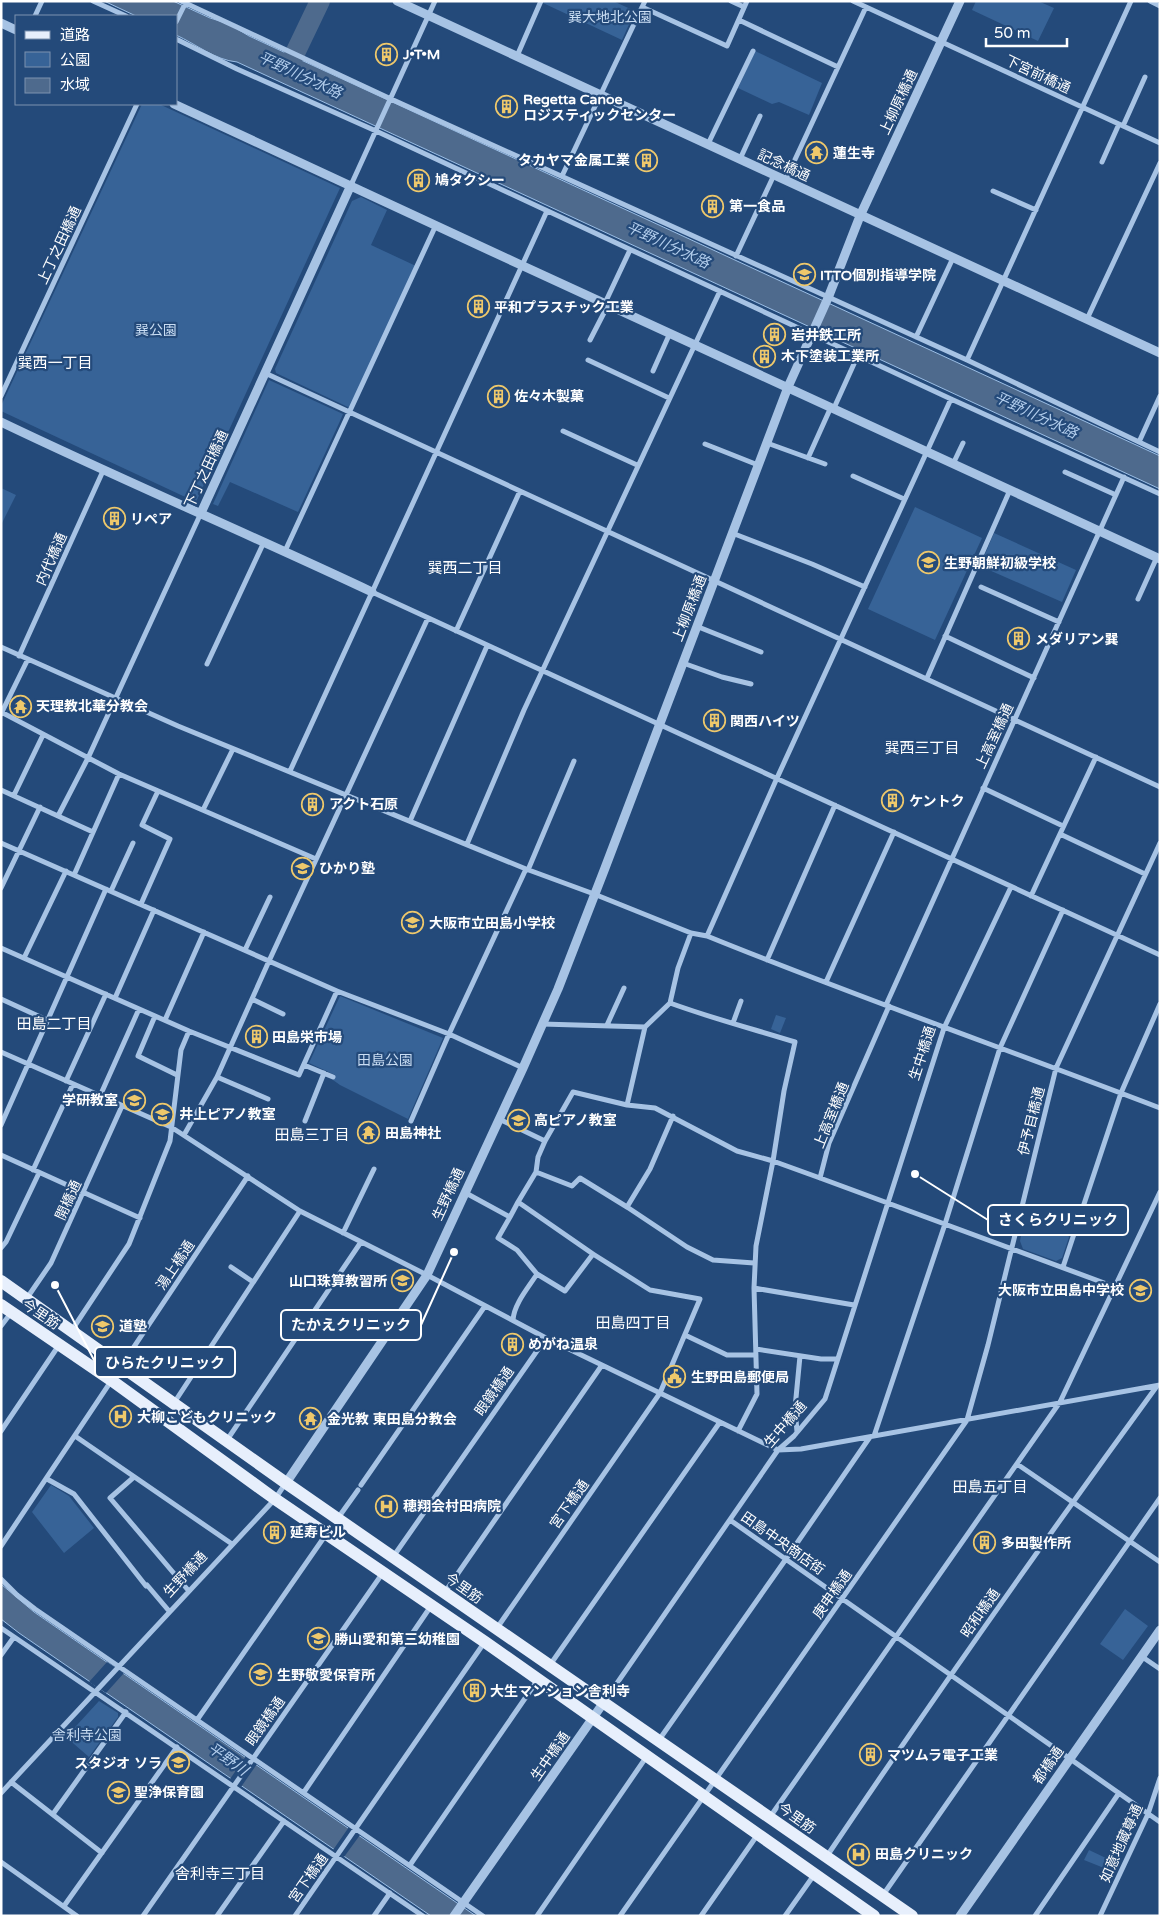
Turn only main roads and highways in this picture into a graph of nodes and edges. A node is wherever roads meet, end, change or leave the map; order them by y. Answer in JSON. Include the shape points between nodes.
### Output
{"nodes":[{"id":1,"x":1,"y":1281,"type":"edge"},
{"id":2,"x":6,"y":1309,"type":"edge"},
{"id":3,"x":870,"y":1915,"type":"edge"},
{"id":4,"x":912,"y":1916,"type":"edge"}],
"edges":[{"from":1,"to":4,"type":"main road","name":"今里筋","via":[[286,1483]]},
{"from":2,"to":3,"type":"main road","name":"今里筋"}]}
